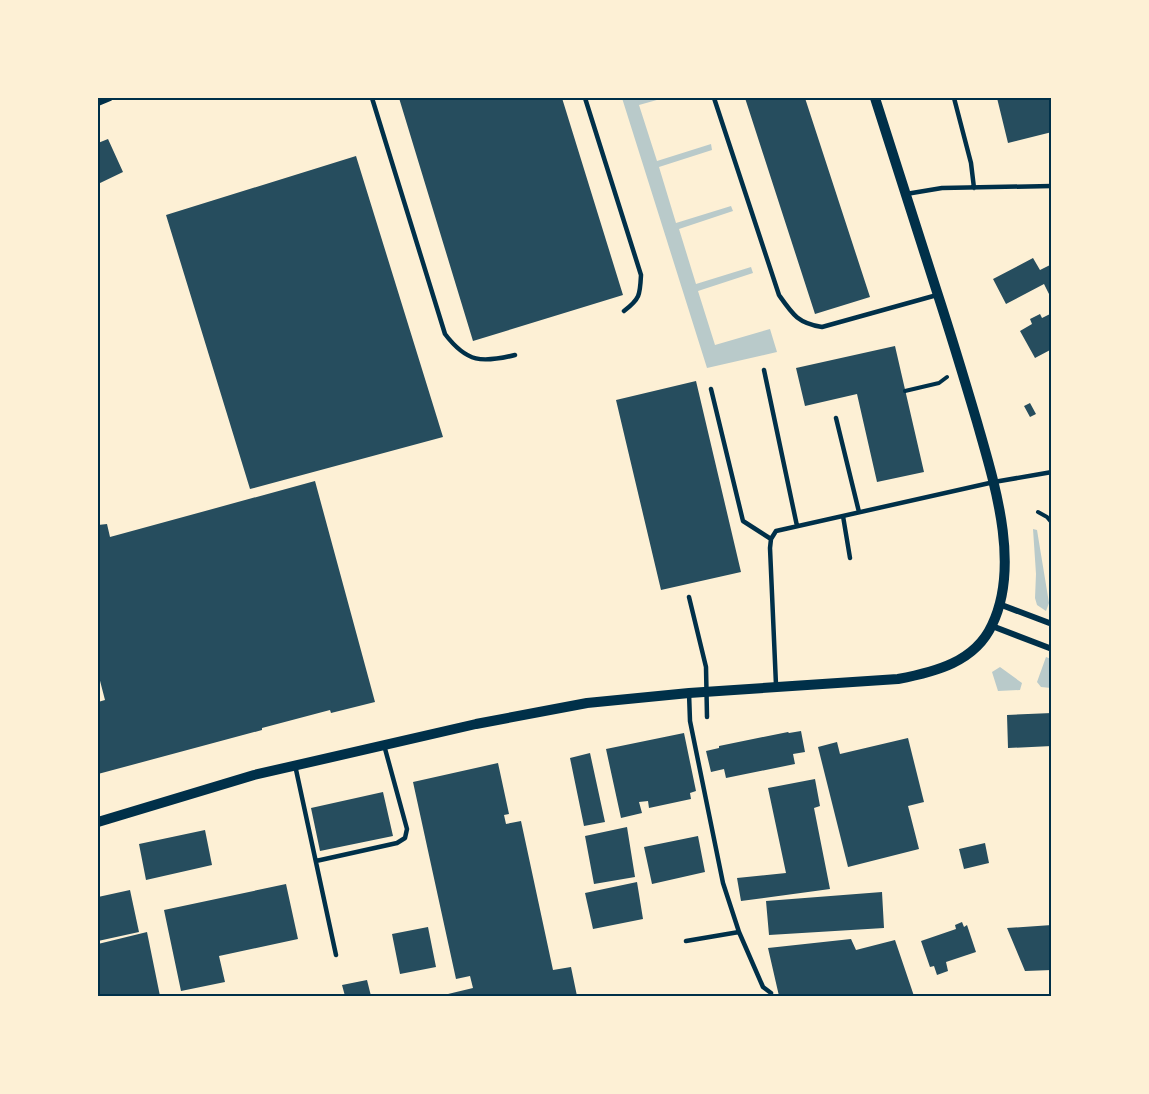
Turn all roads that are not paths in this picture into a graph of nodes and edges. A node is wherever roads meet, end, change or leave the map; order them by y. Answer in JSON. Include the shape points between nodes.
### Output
{"nodes":[{"id":1,"x":110,"y":98,"type":"edge"},
{"id":2,"x":372,"y":98,"type":"edge"},
{"id":3,"x":585,"y":98,"type":"edge"},
{"id":4,"x":714,"y":98,"type":"edge"},
{"id":5,"x":875,"y":98,"type":"edge"},
{"id":6,"x":954,"y":98,"type":"edge"},
{"id":7,"x":98,"y":103,"type":"edge"},
{"id":8,"x":1052,"y":186,"type":"edge"},
{"id":9,"x":974,"y":188,"type":"junction"},
{"id":10,"x":906,"y":194,"type":"junction"},
{"id":11,"x":938,"y":294,"type":"junction"},
{"id":12,"x":624,"y":311,"type":"dead end"},
{"id":13,"x":515,"y":355,"type":"dead end"},
{"id":14,"x":764,"y":370,"type":"dead end"},
{"id":15,"x":711,"y":389,"type":"dead end"},
{"id":16,"x":836,"y":418,"type":"dead end"},
{"id":17,"x":1052,"y":472,"type":"edge"},
{"id":18,"x":994,"y":482,"type":"junction"},
{"id":19,"x":859,"y":512,"type":"junction"},
{"id":20,"x":843,"y":516,"type":"junction"},
{"id":21,"x":797,"y":526,"type":"junction"},
{"id":22,"x":771,"y":540,"type":"junction"},
{"id":23,"x":850,"y":558,"type":"dead end"},
{"id":24,"x":689,"y":597,"type":"dead end"},
{"id":25,"x":999,"y":604,"type":"junction"},
{"id":26,"x":1052,"y":624,"type":"edge"},
{"id":27,"x":992,"y":626,"type":"junction"},
{"id":28,"x":1052,"y":649,"type":"edge"},
{"id":29,"x":777,"y":688,"type":"junction"},
{"id":30,"x":706,"y":692,"type":"junction"},
{"id":31,"x":688,"y":693,"type":"junction"},
{"id":32,"x":707,"y":717,"type":"dead end"},
{"id":33,"x":384,"y":745,"type":"junction"},
{"id":34,"x":295,"y":765,"type":"junction"},
{"id":35,"x":98,"y":822,"type":"edge"},
{"id":36,"x":315,"y":861,"type":"junction"},
{"id":37,"x":739,"y":932,"type":"junction"},
{"id":38,"x":686,"y":941,"type":"dead end"},
{"id":39,"x":336,"y":955,"type":"dead end"},
{"id":40,"x":771,"y":993,"type":"dead end"}],
"edges":[{"from":1,"to":7,"type":"street"},
{"from":2,"to":13,"type":"lane","via":[[445,334],[456,349],[472,358],[492,360]]},
{"from":3,"to":12,"type":"lane","via":[[641,275],[640,294]]},
{"from":4,"to":11,"type":"lane","via":[[779,295],[795,318],[822,327]]},
{"from":5,"to":10,"type":"street"},
{"from":6,"to":9,"type":"lane"},
{"from":8,"to":9,"type":"lane"},
{"from":9,"to":10,"type":"lane"},
{"from":10,"to":11,"type":"street"},
{"from":11,"to":18,"type":"street"},
{"from":14,"to":21,"type":"lane"},
{"from":15,"to":22,"type":"lane","via":[[743,521]]},
{"from":16,"to":19,"type":"lane"},
{"from":17,"to":18,"type":"lane"},
{"from":18,"to":19,"type":"lane"},
{"from":18,"to":25,"type":"street","via":[[1004,539],[1004,589]]},
{"from":19,"to":20,"type":"lane"},
{"from":20,"to":21,"type":"lane"},
{"from":20,"to":23,"type":"lane"},
{"from":21,"to":22,"type":"lane","via":[[776,531]]},
{"from":22,"to":29,"type":"lane"},
{"from":24,"to":30,"type":"lane","via":[[706,668]]},
{"from":25,"to":26,"type":"street"},
{"from":25,"to":27,"type":"street"},
{"from":27,"to":28,"type":"street"},
{"from":27,"to":29,"type":"street","via":[[962,659],[932,672],[898,679]]},
{"from":29,"to":30,"type":"street"},
{"from":30,"to":31,"type":"street"},
{"from":30,"to":32,"type":"lane"},
{"from":31,"to":33,"type":"street","via":[[587,703]]},
{"from":31,"to":37,"type":"lane","via":[[690,721],[723,883]]},
{"from":33,"to":34,"type":"street"},
{"from":33,"to":36,"type":"lane","via":[[407,829],[405,838]]},
{"from":34,"to":35,"type":"street"},
{"from":34,"to":36,"type":"lane"},
{"from":36,"to":39,"type":"lane"},
{"from":37,"to":38,"type":"lane"},
{"from":37,"to":40,"type":"lane","via":[[763,987]]}]}
